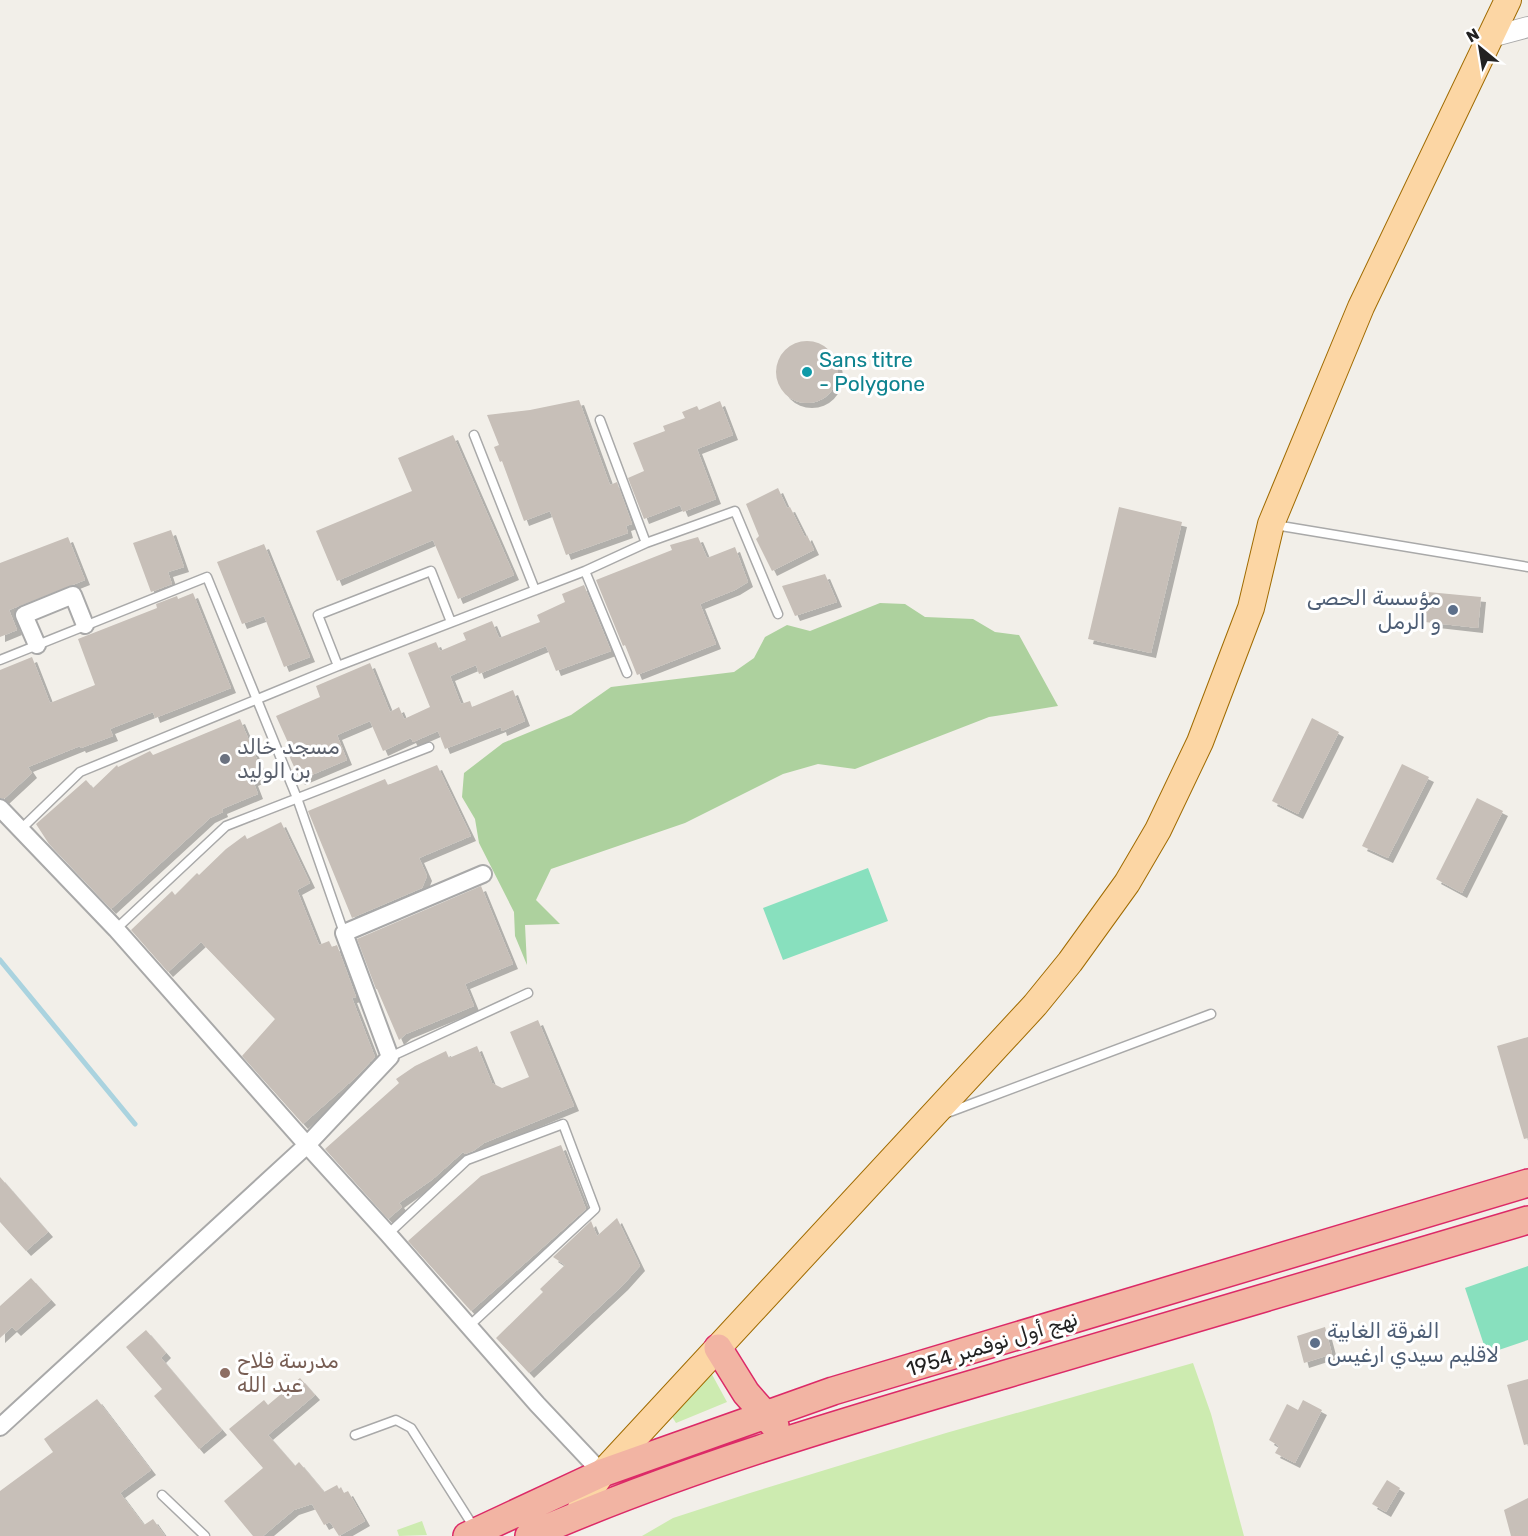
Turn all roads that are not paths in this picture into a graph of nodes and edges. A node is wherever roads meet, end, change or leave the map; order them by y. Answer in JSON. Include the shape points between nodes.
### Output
{"nodes":[{"id":1,"x":1508,"y":0,"type":"edge"},
{"id":2,"x":1528,"y":27,"type":"edge"},
{"id":3,"x":1491,"y":37,"type":"junction"},
{"id":4,"x":600,"y":420,"type":"dead end"},
{"id":5,"x":474,"y":435,"type":"dead end"},
{"id":6,"x":1271,"y":524,"type":"junction"},
{"id":7,"x":646,"y":543,"type":"junction"},
{"id":8,"x":1528,"y":567,"type":"edge"},
{"id":9,"x":585,"y":571,"type":"junction"},
{"id":10,"x":535,"y":590,"type":"junction"},
{"id":11,"x":778,"y":614,"type":"dead end"},
{"id":12,"x":451,"y":622,"type":"junction"},
{"id":13,"x":85,"y":625,"type":"junction"},
{"id":14,"x":37,"y":645,"type":"junction"},
{"id":15,"x":0,"y":660,"type":"edge"},
{"id":16,"x":338,"y":666,"type":"junction"},
{"id":17,"x":627,"y":673,"type":"dead end"},
{"id":18,"x":256,"y":699,"type":"junction"},
{"id":19,"x":429,"y":747,"type":"dead end"},
{"id":20,"x":297,"y":798,"type":"junction"},
{"id":21,"x":0,"y":808,"type":"edge"},
{"id":22,"x":20,"y":830,"type":"junction"},
{"id":23,"x":483,"y":874,"type":"dead end"},
{"id":24,"x":116,"y":929,"type":"junction"},
{"id":25,"x":344,"y":933,"type":"junction"},
{"id":26,"x":528,"y":993,"type":"dead end"},
{"id":27,"x":1211,"y":1014,"type":"dead end"},
{"id":28,"x":390,"y":1057,"type":"junction"},
{"id":29,"x":933,"y":1118,"type":"junction"},
{"id":30,"x":307,"y":1145,"type":"junction"},
{"id":31,"x":1528,"y":1184,"type":"edge"},
{"id":32,"x":1528,"y":1220,"type":"edge"},
{"id":33,"x":388,"y":1233,"type":"junction"},
{"id":34,"x":469,"y":1326,"type":"junction"},
{"id":35,"x":724,"y":1359,"type":"junction"},
{"id":36,"x":803,"y":1401,"type":"junction"},
{"id":37,"x":764,"y":1415,"type":"junction"},
{"id":38,"x":0,"y":1427,"type":"edge"},
{"id":39,"x":355,"y":1435,"type":"dead end"},
{"id":40,"x":797,"y":1438,"type":"junction"},
{"id":41,"x":602,"y":1473,"type":"junction"},
{"id":42,"x":162,"y":1495,"type":"dead end"},
{"id":43,"x":579,"y":1514,"type":"junction"},
{"id":44,"x":472,"y":1534,"type":"edge"},
{"id":45,"x":205,"y":1536,"type":"edge"},
{"id":46,"x":530,"y":1536,"type":"edge"}],
"edges":[{"from":1,"to":3,"type":"main road"},
{"from":2,"to":3,"type":"street"},
{"from":3,"to":6,"type":"main road","via":[[1361,307]]},
{"from":4,"to":7,"type":"lane"},
{"from":5,"to":10,"type":"lane"},
{"from":6,"to":8,"type":"lane"},
{"from":6,"to":29,"type":"main road","via":[[1251,608],[1200,742],[1158,830],[1127,883],[1070,962]]},
{"from":7,"to":9,"type":"lane"},
{"from":7,"to":11,"type":"lane","via":[[735,511]]},
{"from":9,"to":10,"type":"lane"},
{"from":9,"to":17,"type":"lane"},
{"from":10,"to":12,"type":"lane"},
{"from":12,"to":16,"type":"lane"},
{"from":12,"to":16,"type":"lane","via":[[431,571],[318,615]]},
{"from":13,"to":14,"type":"lane"},
{"from":13,"to":14,"type":"street","via":[[73,595],[24,615]]},
{"from":13,"to":18,"type":"lane","via":[[207,577]]},
{"from":14,"to":15,"type":"lane"},
{"from":16,"to":18,"type":"lane"},
{"from":18,"to":20,"type":"lane"},
{"from":18,"to":22,"type":"lane","via":[[80,772]]},
{"from":19,"to":20,"type":"lane"},
{"from":20,"to":24,"type":"lane","via":[[226,826]]},
{"from":20,"to":25,"type":"lane"},
{"from":21,"to":22,"type":"street"},
{"from":22,"to":24,"type":"street"},
{"from":23,"to":25,"type":"street"},
{"from":24,"to":30,"type":"street"},
{"from":25,"to":28,"type":"street"},
{"from":26,"to":28,"type":"lane"},
{"from":27,"to":29,"type":"lane"},
{"from":28,"to":30,"type":"street"},
{"from":29,"to":35,"type":"main road"},
{"from":30,"to":33,"type":"street"},
{"from":30,"to":38,"type":"street"},
{"from":31,"to":36,"type":"highway","name":"نهج أول نوفمبر 1954"},
{"from":32,"to":40,"type":"highway","name":"نهج أول نوفمبر 1954"},
{"from":33,"to":34,"type":"street"},
{"from":33,"to":34,"type":"lane","via":[[467,1160],[564,1124],[595,1209]]},
{"from":34,"to":41,"type":"street"},
{"from":35,"to":36,"type":"highway","via":[[766,1389]]},
{"from":35,"to":37,"type":"highway"},
{"from":35,"to":41,"type":"main road"},
{"from":36,"to":37,"type":"highway","name":"نهج أول نوفمبر 1954"},
{"from":37,"to":40,"type":"highway","via":[[784,1433]]},
{"from":37,"to":41,"type":"highway","name":"نهج أول نوفمبر 1954"},
{"from":39,"to":44,"type":"lane","via":[[396,1420],[411,1428]]},
{"from":40,"to":43,"type":"highway","name":"نهج أول نوفمبر 1954"},
{"from":41,"to":43,"type":"main road"},
{"from":41,"to":44,"type":"highway","name":"نهج أول نوفمبر 1954"},
{"from":42,"to":45,"type":"lane"},
{"from":43,"to":46,"type":"highway","name":"نهج أول نوفمبر 1954"}]}
